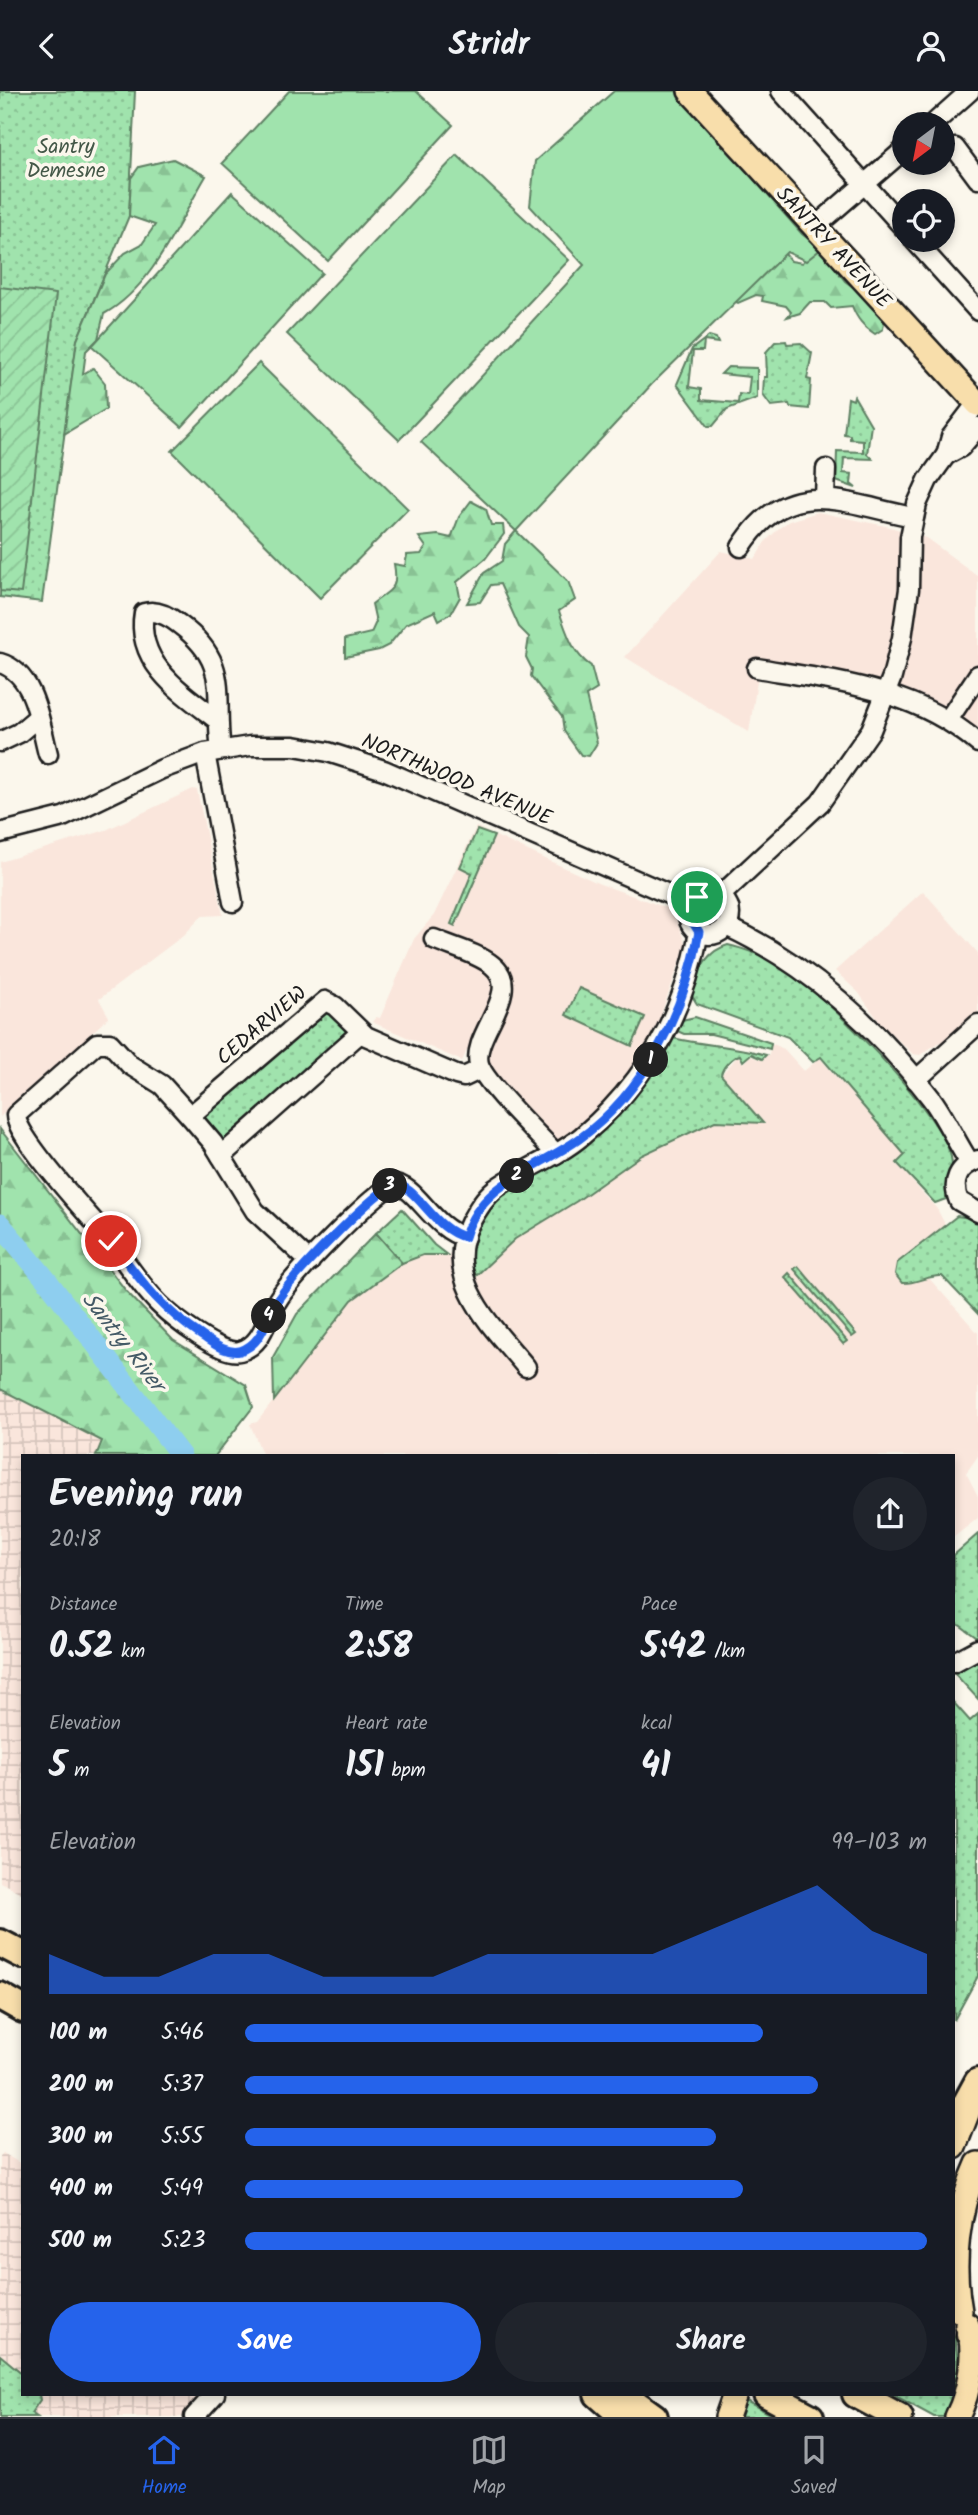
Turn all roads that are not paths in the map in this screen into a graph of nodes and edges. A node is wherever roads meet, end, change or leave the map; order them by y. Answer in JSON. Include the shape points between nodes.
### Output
{"nodes":[{"id":1,"x":690,"y":91,"type":"edge"},
{"id":2,"x":781,"y":91,"type":"edge"},
{"id":3,"x":971,"y":91,"type":"edge"},
{"id":4,"x":947,"y":112,"type":"edge"},
{"id":5,"x":956,"y":149,"type":"edge"},
{"id":6,"x":892,"y":160,"type":"edge"},
{"id":7,"x":978,"y":179,"type":"edge"},
{"id":8,"x":864,"y":184,"type":"junction"},
{"id":9,"x":892,"y":215,"type":"edge"},
{"id":10,"x":816,"y":226,"type":"junction"},
{"id":11,"x":925,"y":252,"type":"edge"},
{"id":12,"x":978,"y":311,"type":"edge"},
{"id":13,"x":978,"y":403,"type":"edge"},
{"id":14,"x":978,"y":427,"type":"edge"},
{"id":15,"x":946,"y":455,"type":"junction"},
{"id":16,"x":826,"y":469,"type":"dead end"},
{"id":17,"x":825,"y":497,"type":"junction"},
{"id":18,"x":914,"y":517,"type":"junction"},
{"id":19,"x":741,"y":547,"type":"dead end"},
{"id":20,"x":0,"y":663,"type":"edge"},
{"id":21,"x":757,"y":668,"type":"dead end"},
{"id":22,"x":978,"y":675,"type":"edge"},
{"id":23,"x":887,"y":693,"type":"junction"},
{"id":24,"x":38,"y":717,"type":"junction"},
{"id":25,"x":216,"y":719,"type":"junction"},
{"id":26,"x":948,"y":720,"type":"junction"},
{"id":27,"x":0,"y":742,"type":"edge"},
{"id":28,"x":978,"y":743,"type":"edge"},
{"id":29,"x":213,"y":752,"type":"junction"},
{"id":30,"x":48,"y":754,"type":"dead end"},
{"id":31,"x":0,"y":833,"type":"edge"},
{"id":32,"x":720,"y":896,"type":"junction"},
{"id":33,"x":233,"y":902,"type":"dead end"},
{"id":34,"x":691,"y":904,"type":"junction"},
{"id":35,"x":726,"y":926,"type":"junction"},
{"id":36,"x":699,"y":932,"type":"junction"},
{"id":37,"x":434,"y":939,"type":"dead end"},
{"id":38,"x":978,"y":1024,"type":"edge"},
{"id":39,"x":360,"y":1033,"type":"junction"},
{"id":40,"x":481,"y":1069,"type":"junction"},
{"id":41,"x":916,"y":1080,"type":"junction"},
{"id":42,"x":190,"y":1116,"type":"junction"},
{"id":43,"x":556,"y":1154,"type":"junction"},
{"id":44,"x":221,"y":1156,"type":"junction"},
{"id":45,"x":974,"y":1162,"type":"edge"},
{"id":46,"x":978,"y":1212,"type":"edge"},
{"id":47,"x":465,"y":1237,"type":"junction"},
{"id":48,"x":310,"y":1262,"type":"junction"},
{"id":49,"x":526,"y":1367,"type":"dead end"},
{"id":50,"x":978,"y":1649,"type":"edge"},
{"id":51,"x":955,"y":1661,"type":"edge"},
{"id":52,"x":0,"y":1943,"type":"edge"},
{"id":53,"x":21,"y":1954,"type":"edge"},
{"id":54,"x":0,"y":1987,"type":"edge"},
{"id":55,"x":0,"y":1996,"type":"edge"},
{"id":56,"x":21,"y":1998,"type":"edge"},
{"id":57,"x":21,"y":2008,"type":"edge"},
{"id":58,"x":978,"y":2082,"type":"edge"},
{"id":59,"x":978,"y":2089,"type":"edge"},
{"id":60,"x":955,"y":2124,"type":"edge"},
{"id":61,"x":955,"y":2145,"type":"edge"},
{"id":62,"x":978,"y":2164,"type":"edge"},
{"id":63,"x":955,"y":2267,"type":"edge"},
{"id":64,"x":955,"y":2282,"type":"edge"},
{"id":65,"x":966,"y":2323,"type":"edge"},
{"id":66,"x":213,"y":2396,"type":"edge"},
{"id":67,"x":600,"y":2396,"type":"edge"},
{"id":68,"x":625,"y":2396,"type":"edge"},
{"id":69,"x":770,"y":2396,"type":"edge"},
{"id":70,"x":860,"y":2396,"type":"edge"},
{"id":71,"x":961,"y":2409,"type":"edge"},
{"id":72,"x":194,"y":2417,"type":"edge"},
{"id":73,"x":624,"y":2417,"type":"edge"},
{"id":74,"x":654,"y":2417,"type":"edge"},
{"id":75,"x":810,"y":2417,"type":"edge"},
{"id":76,"x":899,"y":2417,"type":"edge"}],
"edges":[{"from":1,"to":10,"type":"main road","name":"SANTRY AVENUE"},
{"from":2,"to":8,"type":"street"},
{"from":3,"to":4,"type":"street"},
{"from":5,"to":7,"type":"street"},
{"from":6,"to":8,"type":"street"},
{"from":8,"to":9,"type":"street"},
{"from":8,"to":10,"type":"street"},
{"from":10,"to":13,"type":"main road","name":"SANTRY AVENUE"},
{"from":11,"to":12,"type":"street"},
{"from":13,"to":15,"type":"street","via":[[951,437]]},
{"from":14,"to":15,"type":"street","via":[[961,447]]},
{"from":15,"to":18,"type":"street","via":[[928,480]]},
{"from":16,"to":17,"type":"street"},
{"from":17,"to":18,"type":"street"},
{"from":17,"to":19,"type":"street","via":[[803,499],[775,511]]},
{"from":18,"to":23,"type":"street","via":[[906,617]]},
{"from":20,"to":24,"type":"street","via":[[23,678]]},
{"from":21,"to":23,"type":"street"},
{"from":22,"to":26,"type":"street"},
{"from":23,"to":26,"type":"street"},
{"from":23,"to":32,"type":"street","via":[[871,730],[832,789]]},
{"from":24,"to":27,"type":"street"},
{"from":24,"to":30,"type":"street"},
{"from":25,"to":25,"type":"street","via":[[188,701],[162,674],[142,627],[144,613],[153,610],[172,619],[206,650],[221,693]]},
{"from":25,"to":29,"type":"street"},
{"from":26,"to":28,"type":"street"},
{"from":29,"to":31,"type":"street","name":"NORTHWOOD AVENUE","via":[[162,769],[63,817]]},
{"from":29,"to":33,"type":"street"},
{"from":29,"to":34,"type":"street","name":"NORTHWOOD AVENUE","via":[[282,745],[356,759]]},
{"from":32,"to":34,"type":"street","via":[[705,894]]},
{"from":32,"to":35,"type":"street","via":[[730,910]]},
{"from":34,"to":36,"type":"street","via":[[689,916]]},
{"from":35,"to":36,"type":"street","via":[[715,935]]},
{"from":35,"to":41,"type":"street","via":[[824,987]]},
{"from":36,"to":43,"type":"street","via":[[678,1005],[649,1063],[620,1101]]},
{"from":37,"to":40,"type":"street","via":[[490,964],[500,975],[501,996],[479,1048]]},
{"from":38,"to":41,"type":"street"},
{"from":39,"to":40,"type":"street","name":"CEDARVIEW","via":[[456,1075],[464,1077]]},
{"from":39,"to":42,"type":"street","name":"CEDARVIEW","via":[[335,1006],[322,1002]]},
{"from":39,"to":44,"type":"street"},
{"from":40,"to":43,"type":"street"},
{"from":41,"to":45,"type":"street"},
{"from":42,"to":44,"type":"street"},
{"from":42,"to":48,"type":"street","via":[[155,1080],[130,1065],[110,1043],[100,1041],[23,1106],[15,1120],[149,1294],[217,1346],[239,1351],[256,1341],[281,1295]]},
{"from":43,"to":47,"type":"street","via":[[489,1195]]},
{"from":44,"to":48,"type":"street","via":[[255,1211]]},
{"from":45,"to":46,"type":"street","via":[[958,1175],[956,1193],[965,1207]]},
{"from":47,"to":48,"type":"street","via":[[448,1232],[406,1188],[393,1184]]},
{"from":47,"to":49,"type":"street","via":[[462,1262],[470,1297]]},
{"from":50,"to":51,"type":"street"},
{"from":52,"to":53,"type":"highway"},
{"from":54,"to":56,"type":"highway"},
{"from":55,"to":57,"type":"highway"},
{"from":58,"to":60,"type":"highway"},
{"from":59,"to":61,"type":"main road"},
{"from":62,"to":63,"type":"main road","via":[[958,2234]]},
{"from":64,"to":65,"type":"main road"},
{"from":65,"to":71,"type":"main road"},
{"from":66,"to":72,"type":"street"},
{"from":67,"to":73,"type":"highway"},
{"from":68,"to":74,"type":"highway"},
{"from":69,"to":75,"type":"highway"},
{"from":70,"to":76,"type":"highway"}]}
